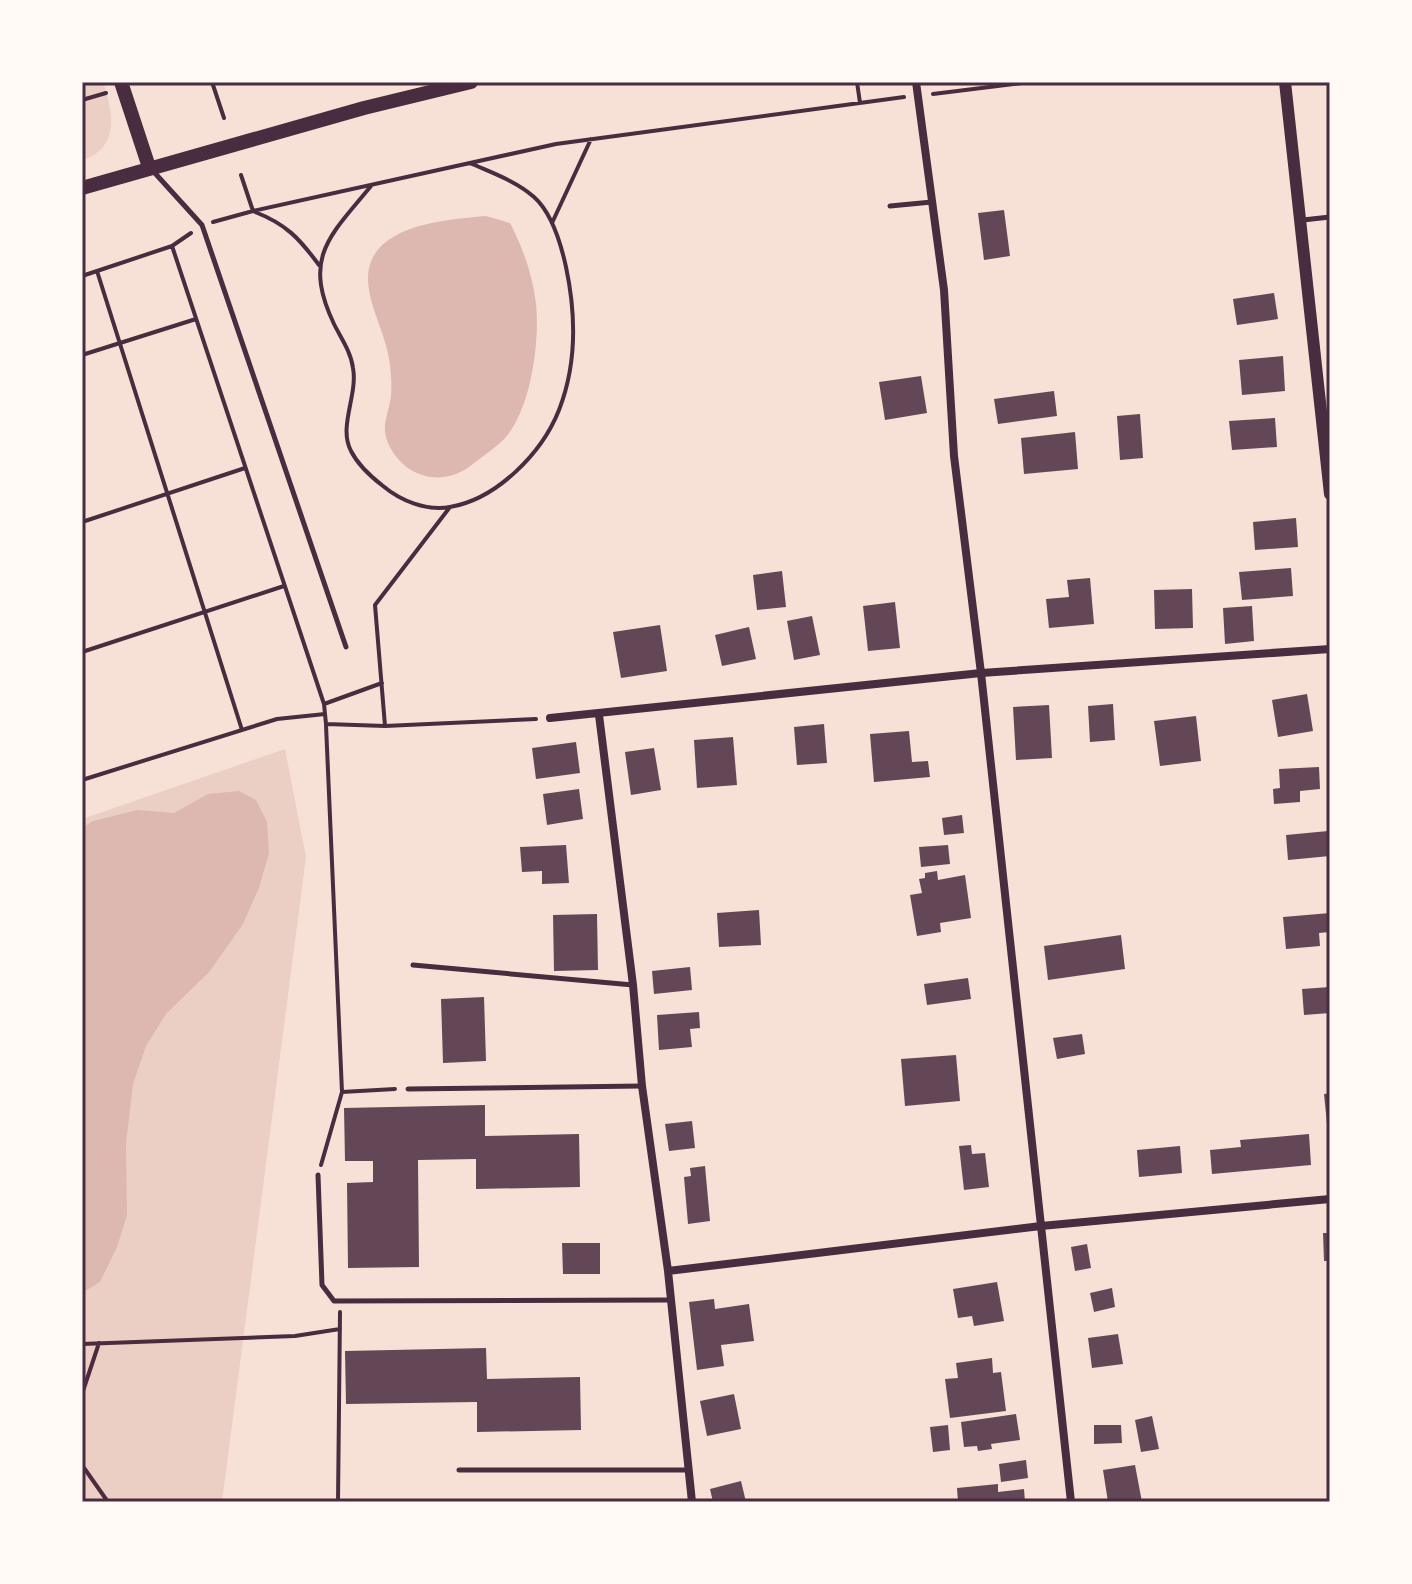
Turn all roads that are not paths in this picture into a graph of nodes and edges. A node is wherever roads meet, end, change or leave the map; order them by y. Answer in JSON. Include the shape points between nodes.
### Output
{"nodes":[{"id":1,"x":471,"y":82,"type":"edge"},
{"id":2,"x":916,"y":82,"type":"edge"},
{"id":3,"x":1285,"y":82,"type":"edge"},
{"id":4,"x":116,"y":86,"type":"edge"},
{"id":5,"x":149,"y":167,"type":"junction"},
{"id":6,"x":82,"y":188,"type":"edge"},
{"id":7,"x":932,"y":202,"type":"junction"},
{"id":8,"x":890,"y":206,"type":"dead end"},
{"id":9,"x":1330,"y":217,"type":"edge"},
{"id":10,"x":1302,"y":220,"type":"junction"},
{"id":11,"x":1330,"y":494,"type":"edge"},
{"id":12,"x":346,"y":647,"type":"dead end"},
{"id":13,"x":1330,"y":649,"type":"edge"},
{"id":14,"x":981,"y":673,"type":"junction"},
{"id":15,"x":599,"y":715,"type":"junction"},
{"id":16,"x":550,"y":718,"type":"road end"},
{"id":17,"x":413,"y":965,"type":"dead end"},
{"id":18,"x":633,"y":985,"type":"junction"},
{"id":19,"x":642,"y":1086,"type":"junction"},
{"id":20,"x":408,"y":1089,"type":"road end"},
{"id":21,"x":318,"y":1175,"type":"road end"},
{"id":22,"x":1330,"y":1199,"type":"edge"},
{"id":23,"x":1041,"y":1226,"type":"junction"},
{"id":24,"x":668,"y":1271,"type":"junction"},
{"id":25,"x":671,"y":1300,"type":"junction"},
{"id":26,"x":459,"y":1470,"type":"dead end"},
{"id":27,"x":689,"y":1470,"type":"junction"},
{"id":28,"x":692,"y":1502,"type":"edge"},
{"id":29,"x":1071,"y":1502,"type":"edge"}],
"edges":[{"from":1,"to":5,"type":"main road"},
{"from":2,"to":7,"type":"street"},
{"from":3,"to":10,"type":"street"},
{"from":4,"to":5,"type":"main road"},
{"from":5,"to":6,"type":"main road"},
{"from":5,"to":12,"type":"lane","via":[[202,225]]},
{"from":7,"to":8,"type":"lane"},
{"from":7,"to":14,"type":"street","via":[[944,290],[954,456]]},
{"from":9,"to":10,"type":"lane"},
{"from":10,"to":11,"type":"street"},
{"from":13,"to":14,"type":"street"},
{"from":14,"to":15,"type":"street"},
{"from":14,"to":23,"type":"street"},
{"from":15,"to":16,"type":"street"},
{"from":15,"to":18,"type":"street"},
{"from":17,"to":18,"type":"lane"},
{"from":18,"to":19,"type":"street"},
{"from":19,"to":20,"type":"lane"},
{"from":19,"to":24,"type":"street"},
{"from":21,"to":25,"type":"lane","via":[[322,1285],[334,1301]]},
{"from":22,"to":23,"type":"street"},
{"from":23,"to":24,"type":"street"},
{"from":23,"to":29,"type":"street"},
{"from":24,"to":25,"type":"street"},
{"from":25,"to":27,"type":"street"},
{"from":26,"to":27,"type":"lane"},
{"from":27,"to":28,"type":"street"}]}
